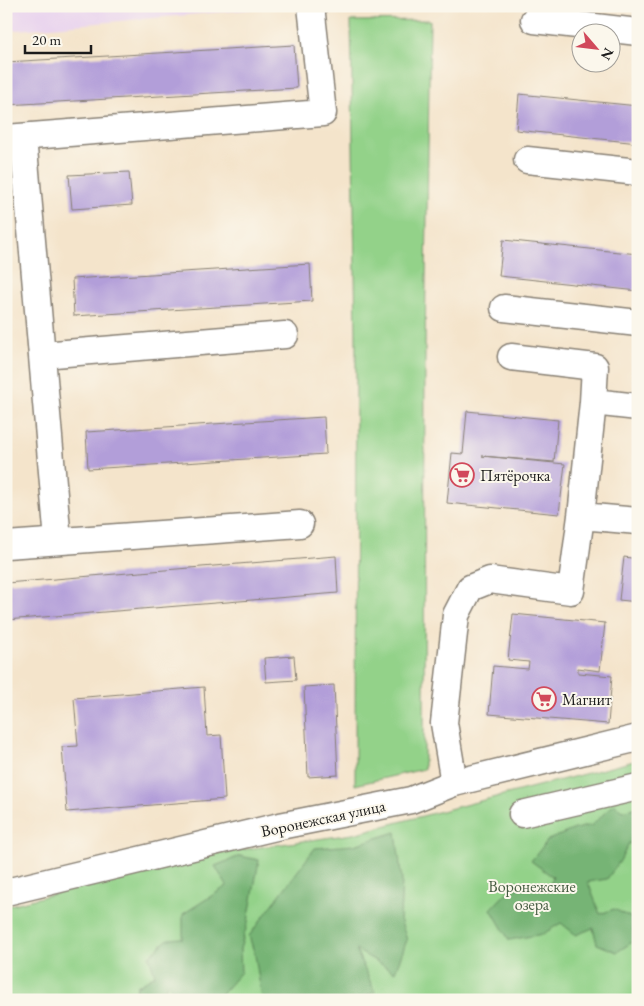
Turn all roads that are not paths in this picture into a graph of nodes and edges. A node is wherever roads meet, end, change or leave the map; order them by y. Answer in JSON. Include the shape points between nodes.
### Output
{"nodes":[{"id":1,"x":311,"y":6,"type":"edge"},
{"id":2,"x":534,"y":20,"type":"dead end"},
{"id":3,"x":638,"y":32,"type":"edge"},
{"id":4,"x":14,"y":138,"type":"edge"},
{"id":5,"x":527,"y":160,"type":"dead end"},
{"id":6,"x":638,"y":172,"type":"edge"},
{"id":7,"x":504,"y":308,"type":"dead end"},
{"id":8,"x":638,"y":323,"type":"edge"},
{"id":9,"x":285,"y":336,"type":"dead end"},
{"id":10,"x":42,"y":355,"type":"junction"},
{"id":11,"x":511,"y":357,"type":"dead end"},
{"id":12,"x":593,"y":402,"type":"junction"},
{"id":13,"x":638,"y":407,"type":"edge"},
{"id":14,"x":581,"y":516,"type":"junction"},
{"id":15,"x":638,"y":521,"type":"edge"},
{"id":16,"x":300,"y":524,"type":"dead end"},
{"id":17,"x":58,"y":541,"type":"junction"},
{"id":18,"x":6,"y":545,"type":"edge"},
{"id":19,"x":638,"y":738,"type":"edge"},
{"id":20,"x":454,"y":783,"type":"junction"},
{"id":21,"x":638,"y":787,"type":"edge"},
{"id":22,"x":522,"y":814,"type":"dead end"},
{"id":23,"x":6,"y":892,"type":"edge"}],
"edges":[{"from":1,"to":4,"type":"street","via":[[323,114]]},
{"from":2,"to":3,"type":"street"},
{"from":4,"to":10,"type":"street"},
{"from":5,"to":6,"type":"street"},
{"from":7,"to":8,"type":"street"},
{"from":9,"to":10,"type":"street"},
{"from":10,"to":17,"type":"street"},
{"from":11,"to":12,"type":"street","via":[[595,367]]},
{"from":12,"to":13,"type":"street"},
{"from":12,"to":14,"type":"street"},
{"from":14,"to":15,"type":"street"},
{"from":14,"to":20,"type":"street","via":[[571,591],[490,580],[470,588],[456,615],[444,723]]},
{"from":16,"to":17,"type":"street"},
{"from":17,"to":18,"type":"street"},
{"from":19,"to":20,"type":"street","name":"Воронежская улица"},
{"from":20,"to":23,"type":"street","name":"Воронежская улица","via":[[410,800],[280,826]]},
{"from":21,"to":22,"type":"street"}]}
